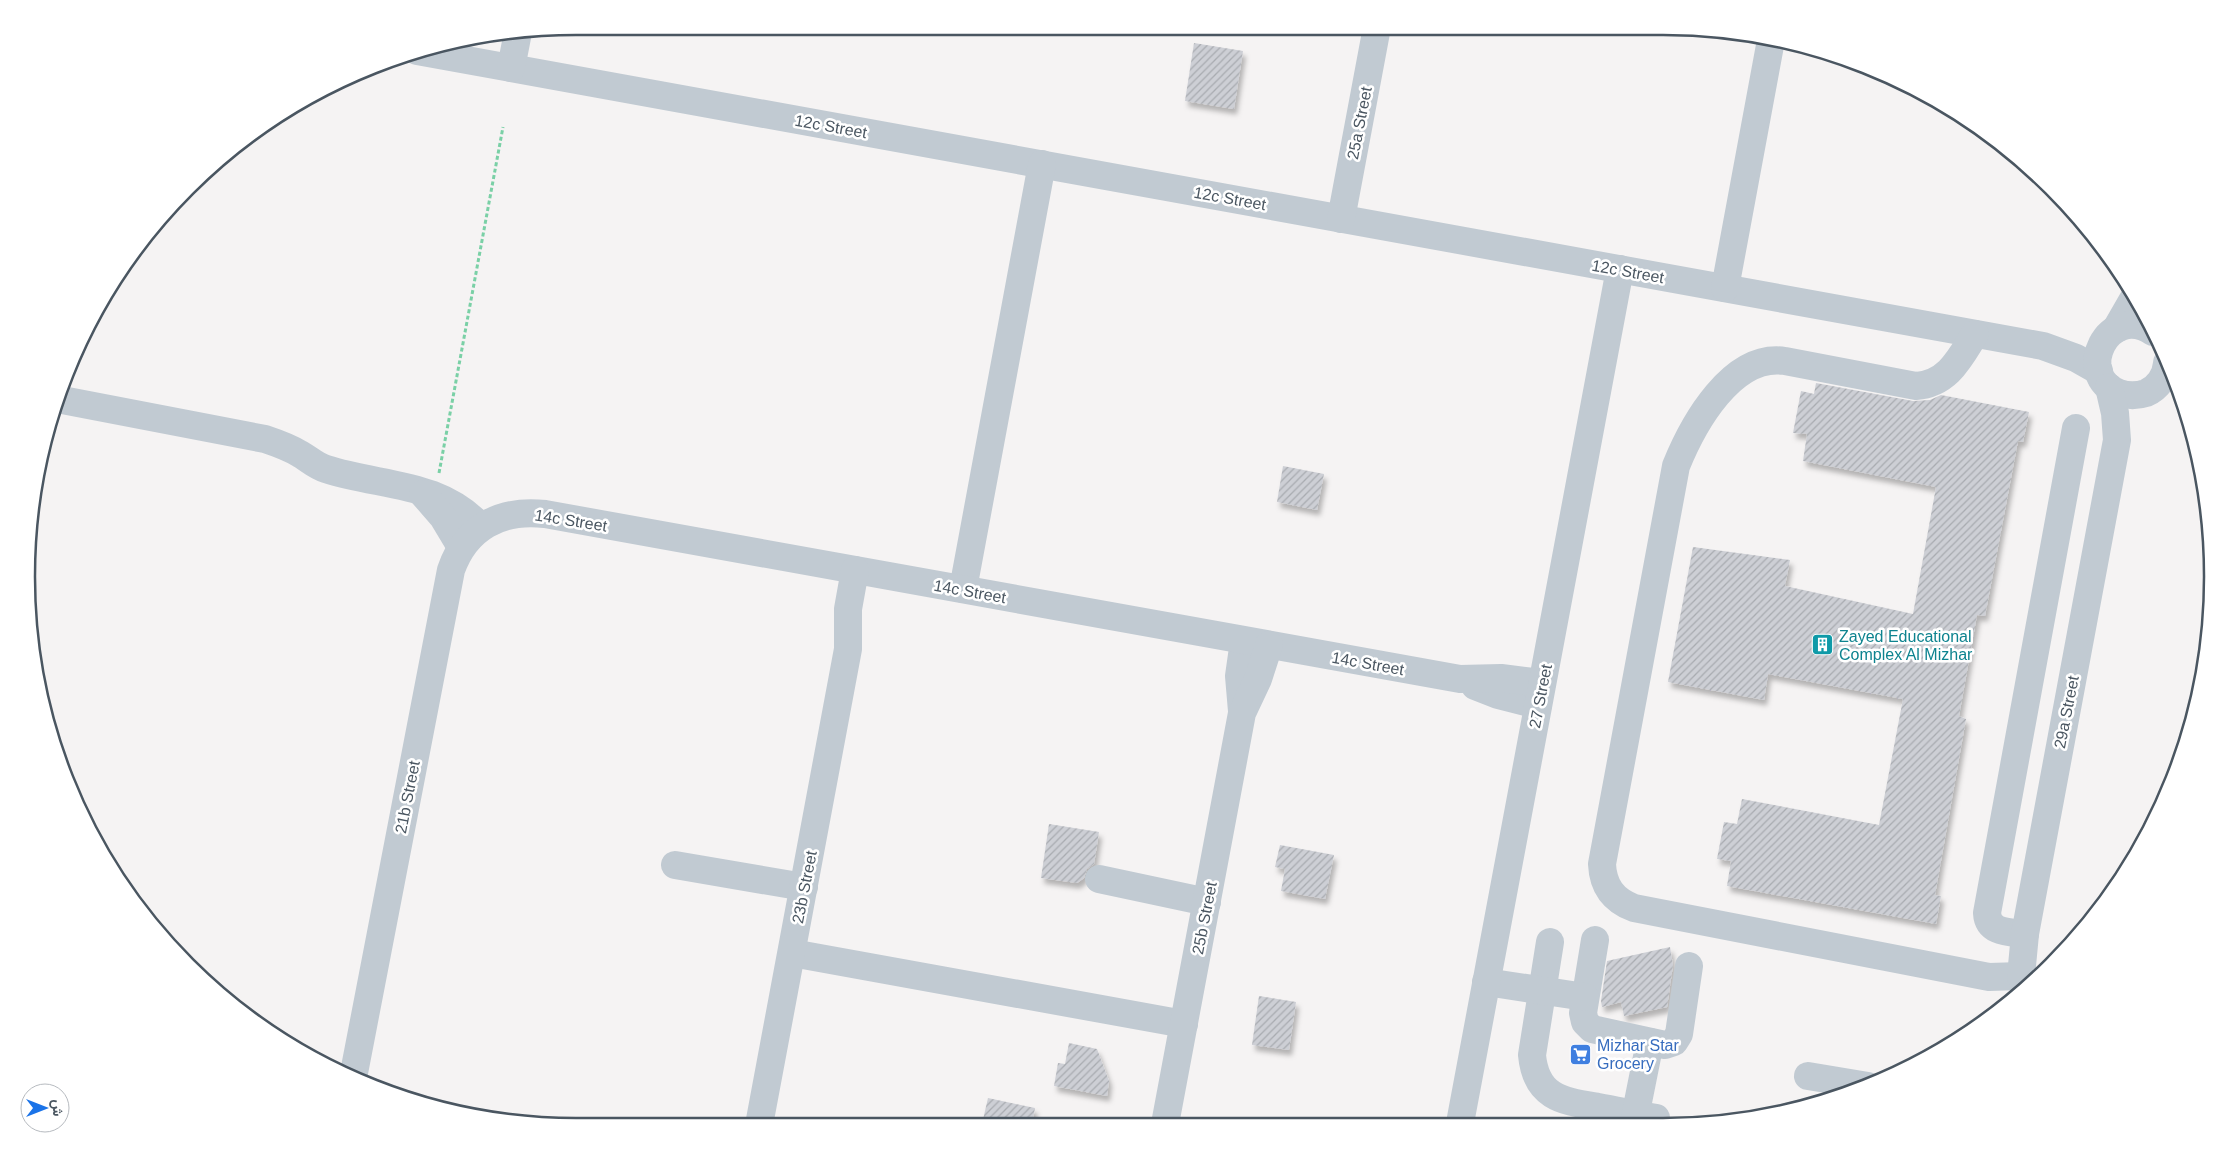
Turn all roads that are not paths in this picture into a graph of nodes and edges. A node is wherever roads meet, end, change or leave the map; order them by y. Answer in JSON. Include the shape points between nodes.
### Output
{"nodes":[{"id":1,"x":1376,"y":35,"type":"edge"},
{"id":2,"x":517,"y":39,"type":"edge"},
{"id":3,"x":1770,"y":45,"type":"edge"},
{"id":4,"x":433,"y":54,"type":"edge"},
{"id":5,"x":511,"y":68,"type":"junction"},
{"id":6,"x":1042,"y":164,"type":"junction"},
{"id":7,"x":1341,"y":219,"type":"junction"},
{"id":8,"x":1620,"y":269,"type":"junction"},
{"id":9,"x":1725,"y":288,"type":"junction"},
{"id":10,"x":2130,"y":305,"type":"edge"},
{"id":11,"x":2143,"y":328,"type":"edge"},
{"id":12,"x":2112,"y":332,"type":"junction"},
{"id":13,"x":1976,"y":334,"type":"junction"},
{"id":14,"x":2043,"y":346,"type":"junction"},
{"id":15,"x":2104,"y":379,"type":"junction"},
{"id":16,"x":2162,"y":380,"type":"edge"},
{"id":17,"x":65,"y":400,"type":"edge"},
{"id":18,"x":2076,"y":428,"type":"dead end"},
{"id":19,"x":2117,"y":440,"type":"junction"},
{"id":20,"x":428,"y":493,"type":"junction"},
{"id":21,"x":482,"y":527,"type":"junction"},
{"id":22,"x":461,"y":547,"type":"junction"},
{"id":23,"x":865,"y":572,"type":"junction"},
{"id":24,"x":963,"y":589,"type":"junction"},
{"id":25,"x":1257,"y":643,"type":"junction"},
{"id":26,"x":1540,"y":694,"type":"junction"},
{"id":27,"x":674,"y":865,"type":"dead end"},
{"id":28,"x":1099,"y":879,"type":"dead end"},
{"id":29,"x":804,"y":887,"type":"junction"},
{"id":30,"x":1207,"y":902,"type":"junction"},
{"id":31,"x":2025,"y":934,"type":"junction"},
{"id":32,"x":1595,"y":940,"type":"dead end"},
{"id":33,"x":1550,"y":942,"type":"dead end"},
{"id":34,"x":792,"y":953,"type":"junction"},
{"id":35,"x":1689,"y":966,"type":"dead end"},
{"id":36,"x":2025,"y":979,"type":"edge"},
{"id":37,"x":1486,"y":982,"type":"junction"},
{"id":38,"x":2022,"y":982,"type":"edge"},
{"id":39,"x":1542,"y":990,"type":"junction"},
{"id":40,"x":1585,"y":997,"type":"junction"},
{"id":41,"x":1184,"y":1024,"type":"junction"},
{"id":42,"x":1650,"y":1042,"type":"junction"},
{"id":43,"x":355,"y":1071,"type":"edge"},
{"id":44,"x":1808,"y":1076,"type":"dead end"},
{"id":45,"x":1852,"y":1083,"type":"edge"},
{"id":46,"x":760,"y":1118,"type":"edge"},
{"id":47,"x":1166,"y":1118,"type":"edge"},
{"id":48,"x":1461,"y":1118,"type":"edge"},
{"id":49,"x":1642,"y":1118,"type":"edge"}],
"edges":[{"from":1,"to":7,"type":"street","name":"25a Street"},
{"from":2,"to":5,"type":"street"},
{"from":3,"to":9,"type":"street"},
{"from":4,"to":5,"type":"street","name":"12c Street"},
{"from":5,"to":6,"type":"street","name":"12c Street"},
{"from":6,"to":7,"type":"street","name":"12c Street"},
{"from":6,"to":24,"type":"street"},
{"from":7,"to":8,"type":"street","name":"12c Street"},
{"from":8,"to":9,"type":"street","name":"12c Street"},
{"from":8,"to":26,"type":"street","name":"27 Street"},
{"from":9,"to":13,"type":"street","name":"12c Street"},
{"from":10,"to":12,"type":"street"},
{"from":11,"to":12,"type":"street","name":"12c Street","via":[[2137,325]]},
{"from":12,"to":14,"type":"street","name":"12c Street","via":[[2080,342]]},
{"from":12,"to":15,"type":"street","name":"29a Street","via":[[2098,352]]},
{"from":13,"to":14,"type":"street","name":"12c Street"},
{"from":13,"to":38,"type":"street","via":[[1948,373],[1925,385],[1916,386],[1775,359],[1760,361],[1728,384],[1697,422],[1676,466],[1602,864],[1611,893],[1634,908]]},
{"from":14,"to":15,"type":"street","name":"12c Street","via":[[2076,358]]},
{"from":15,"to":16,"type":"street","name":"12c Street","via":[[2116,391],[2131,396]]},
{"from":15,"to":19,"type":"street","name":"29a Street","via":[[2115,413]]},
{"from":16,"to":19,"type":"street","name":"29a Street"},
{"from":17,"to":20,"type":"street","via":[[265,439],[292,449],[323,468]]},
{"from":18,"to":31,"type":"street","via":[[1987,913],[1989,924],[1998,930]]},
{"from":19,"to":31,"type":"street","name":"29a Street"},
{"from":20,"to":21,"type":"street","via":[[461,508]]},
{"from":20,"to":22,"type":"street"},
{"from":21,"to":22,"type":"street","name":"21b Street"},
{"from":21,"to":23,"type":"street","name":"14c Street","via":[[507,515],[533,512]]},
{"from":22,"to":43,"type":"street","name":"21b Street","via":[[451,570]]},
{"from":23,"to":24,"type":"street","name":"14c Street"},
{"from":23,"to":29,"type":"street","name":"23b Street","via":[[848,609],[848,649]]},
{"from":24,"to":25,"type":"street","name":"14c Street"},
{"from":25,"to":26,"type":"street","name":"14c Street","via":[[1460,679],[1498,695]]},
{"from":25,"to":30,"type":"street","name":"25b Street","via":[[1239,676],[1242,713]]},
{"from":26,"to":37,"type":"street","name":"27 Street"},
{"from":27,"to":29,"type":"street"},
{"from":28,"to":30,"type":"street"},
{"from":29,"to":34,"type":"street","name":"23b Street"},
{"from":30,"to":41,"type":"street","name":"25b Street"},
{"from":31,"to":36,"type":"street","name":"29a Street"},
{"from":32,"to":40,"type":"street"},
{"from":33,"to":39,"type":"street"},
{"from":34,"to":41,"type":"street"},
{"from":34,"to":46,"type":"street","name":"23b Street"},
{"from":35,"to":42,"type":"street","via":[[1678,1039],[1665,1045]]},
{"from":37,"to":39,"type":"street"},
{"from":37,"to":48,"type":"street","name":"27 Street"},
{"from":39,"to":40,"type":"street"},
{"from":39,"to":49,"type":"street","via":[[1532,1055],[1533,1065],[1547,1091],[1564,1101]]},
{"from":40,"to":42,"type":"street","via":[[1583,1018],[1588,1026]]},
{"from":41,"to":47,"type":"street","name":"25b Street"},
{"from":42,"to":49,"type":"street"},
{"from":44,"to":45,"type":"street"}]}
